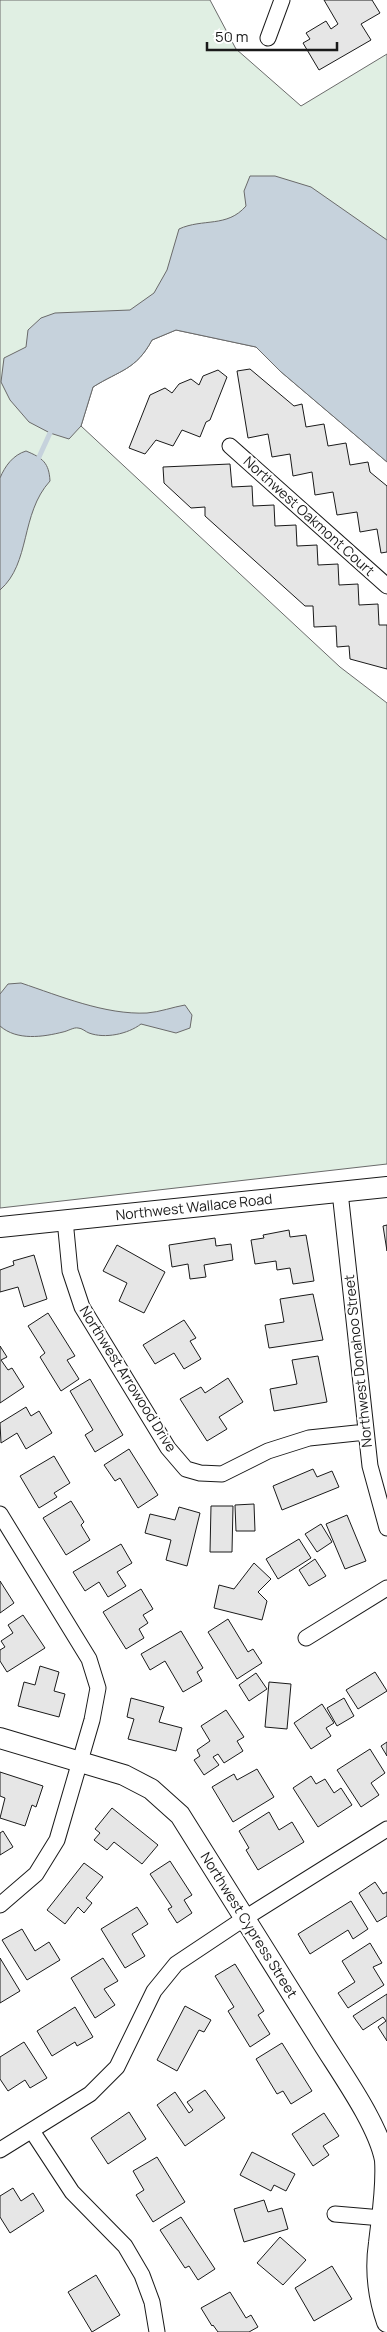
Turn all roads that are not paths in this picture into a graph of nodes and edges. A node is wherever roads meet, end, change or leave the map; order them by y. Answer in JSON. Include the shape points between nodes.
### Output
{"nodes":[{"id":1,"x":282,"y":0,"type":"edge"},
{"id":2,"x":268,"y":38,"type":"dead end"},
{"id":3,"x":230,"y":446,"type":"dead end"},
{"id":4,"x":387,"y":586,"type":"edge"},
{"id":5,"x":387,"y":1187,"type":"edge"},
{"id":6,"x":340,"y":1192,"type":"junction"},
{"id":7,"x":65,"y":1220,"type":"junction"},
{"id":8,"x":0,"y":1227,"type":"edge"},
{"id":9,"x":366,"y":1432,"type":"junction"},
{"id":10,"x":0,"y":1514,"type":"edge"},
{"id":11,"x":387,"y":1528,"type":"edge"},
{"id":12,"x":387,"y":1588,"type":"edge"},
{"id":13,"x":306,"y":1638,"type":"dead end"},
{"id":14,"x":0,"y":1738,"type":"edge"},
{"id":15,"x":80,"y":1761,"type":"junction"},
{"id":16,"x":387,"y":1829,"type":"edge"},
{"id":17,"x":0,"y":1905,"type":"edge"},
{"id":18,"x":245,"y":1918,"type":"junction"},
{"id":19,"x":32,"y":2132,"type":"junction"},
{"id":20,"x":0,"y":2150,"type":"edge"},
{"id":21,"x":335,"y":2214,"type":"dead end"},
{"id":22,"x":382,"y":2218,"type":"junction"},
{"id":23,"x":383,"y":2246,"type":"edge"},
{"id":24,"x":387,"y":2322,"type":"edge"},
{"id":25,"x":157,"y":2332,"type":"edge"}],
"edges":[{"from":1,"to":2,"type":"street"},
{"from":3,"to":4,"type":"street","name":"Northwest Oakmont Court"},
{"from":5,"to":6,"type":"street","name":"Northwest Wallace Road"},
{"from":6,"to":7,"type":"street","name":"Northwest Wallace Road"},
{"from":6,"to":9,"type":"street","name":"Northwest Donahoo Street"},
{"from":7,"to":8,"type":"street","name":"Northwest Wallace Road"},
{"from":7,"to":9,"type":"street","name":"Northwest Arrowood Drive","via":[[70,1271],[82,1307],[168,1448],[186,1469],[222,1474],[268,1451],[309,1438]]},
{"from":9,"to":11,"type":"street","name":"Northwest Donahoo Street","via":[[374,1485]]},
{"from":10,"to":15,"type":"street","via":[[89,1659],[98,1688]]},
{"from":12,"to":13,"type":"street"},
{"from":14,"to":15,"type":"street","name":"Northwest Cypress Street"},
{"from":15,"to":17,"type":"street","via":[[57,1840],[36,1874]]},
{"from":15,"to":18,"type":"street","name":"Northwest Cypress Street","via":[[124,1775],[151,1789],[180,1815]]},
{"from":16,"to":18,"type":"street"},
{"from":18,"to":19,"type":"street","via":[[176,1964],[154,1991],[117,2067],[90,2094]]},
{"from":18,"to":22,"type":"street","name":"Northwest Cypress Street","via":[[374,2131],[385,2160]]},
{"from":19,"to":20,"type":"street"},
{"from":19,"to":25,"type":"street","via":[[72,2192],[126,2246],[152,2302]]},
{"from":21,"to":22,"type":"street"},
{"from":22,"to":23,"type":"street","name":"Northwest Cypress Street"},
{"from":23,"to":24,"type":"street","name":"Northwest Cypress Street","via":[[377,2276]]}]}
